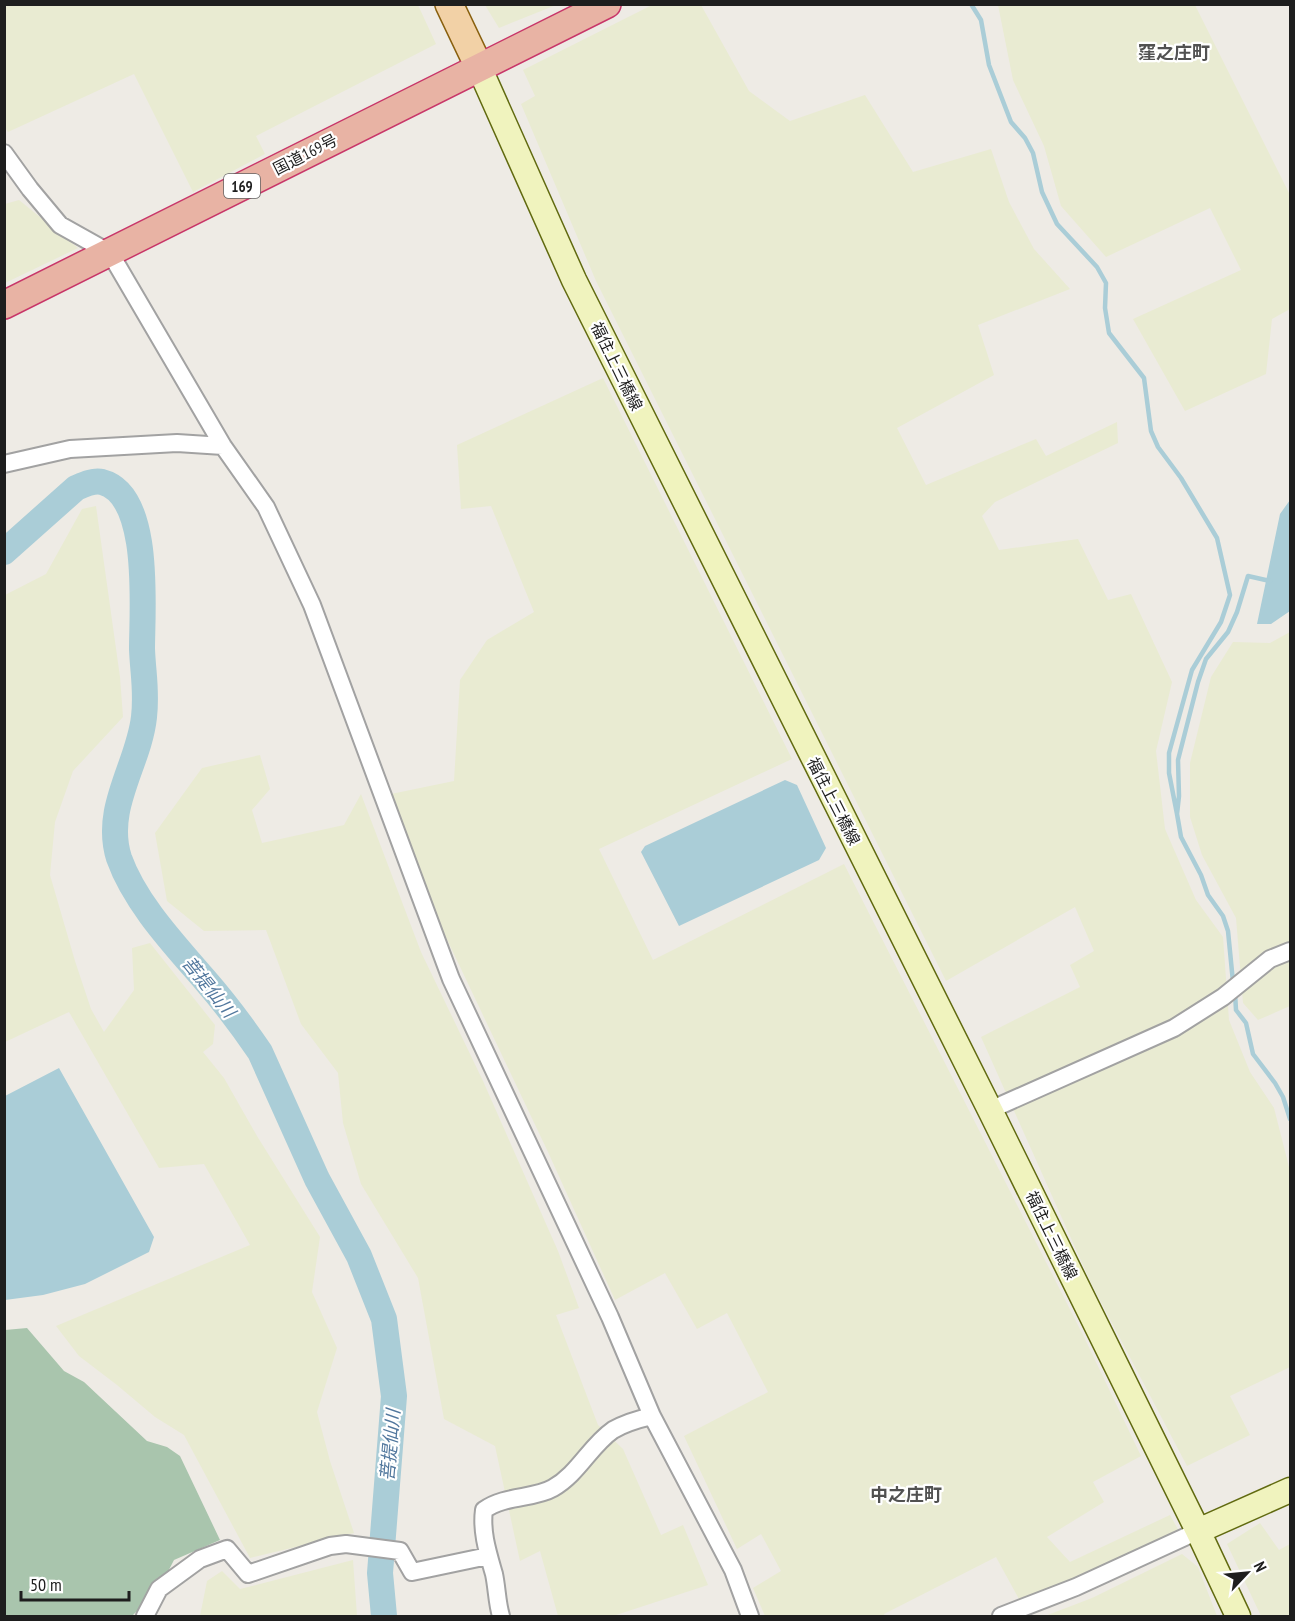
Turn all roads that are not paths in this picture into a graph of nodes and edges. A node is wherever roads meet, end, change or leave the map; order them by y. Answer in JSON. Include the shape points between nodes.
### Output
{"nodes":[{"id":1,"x":449,"y":4,"type":"edge"},
{"id":2,"x":607,"y":4,"type":"edge"},
{"id":3,"x":479,"y":67,"type":"junction"},
{"id":4,"x":4,"y":153,"type":"edge"},
{"id":5,"x":110,"y":253,"type":"junction"},
{"id":6,"x":4,"y":305,"type":"edge"},
{"id":7,"x":223,"y":446,"type":"junction"},
{"id":8,"x":4,"y":464,"type":"edge"},
{"id":9,"x":1290,"y":951,"type":"edge"},
{"id":10,"x":990,"y":1110,"type":"junction"},
{"id":11,"x":652,"y":1416,"type":"junction"},
{"id":12,"x":1290,"y":1490,"type":"edge"},
{"id":13,"x":1198,"y":1531,"type":"junction"},
{"id":14,"x":488,"y":1556,"type":"junction"},
{"id":15,"x":145,"y":1617,"type":"edge"},
{"id":16,"x":501,"y":1617,"type":"edge"},
{"id":17,"x":750,"y":1617,"type":"edge"},
{"id":18,"x":1001,"y":1617,"type":"edge"},
{"id":19,"x":1238,"y":1617,"type":"edge"}],
"edges":[{"from":1,"to":3,"type":"main road"},
{"from":2,"to":3,"type":"highway","name":"国道169号","number":"169"},
{"from":3,"to":5,"type":"highway","name":"国道169号","number":"169"},
{"from":3,"to":10,"type":"main road","name":"福住上三橋線","via":[[574,280]]},
{"from":4,"to":5,"type":"street","via":[[60,225]]},
{"from":5,"to":6,"type":"highway","name":"国道169号","number":"169"},
{"from":5,"to":7,"type":"street"},
{"from":7,"to":8,"type":"street","via":[[177,443],[70,449]]},
{"from":7,"to":11,"type":"street","via":[[266,507],[312,605],[451,979],[610,1317]]},
{"from":9,"to":10,"type":"street","via":[[1270,959],[1174,1028]]},
{"from":10,"to":13,"type":"main road","name":"福住上三橋線"},
{"from":11,"to":14,"type":"street","via":[[613,1430],[574,1472],[552,1489],[494,1503],[484,1510]]},
{"from":11,"to":17,"type":"street","via":[[733,1570]]},
{"from":12,"to":13,"type":"main road"},
{"from":13,"to":18,"type":"street"},
{"from":13,"to":19,"type":"main road","name":"福住上三橋線"},
{"from":14,"to":15,"type":"street","via":[[412,1572],[400,1551],[346,1544],[248,1574],[227,1549],[200,1559],[159,1589]]},
{"from":14,"to":16,"type":"street"}]}
